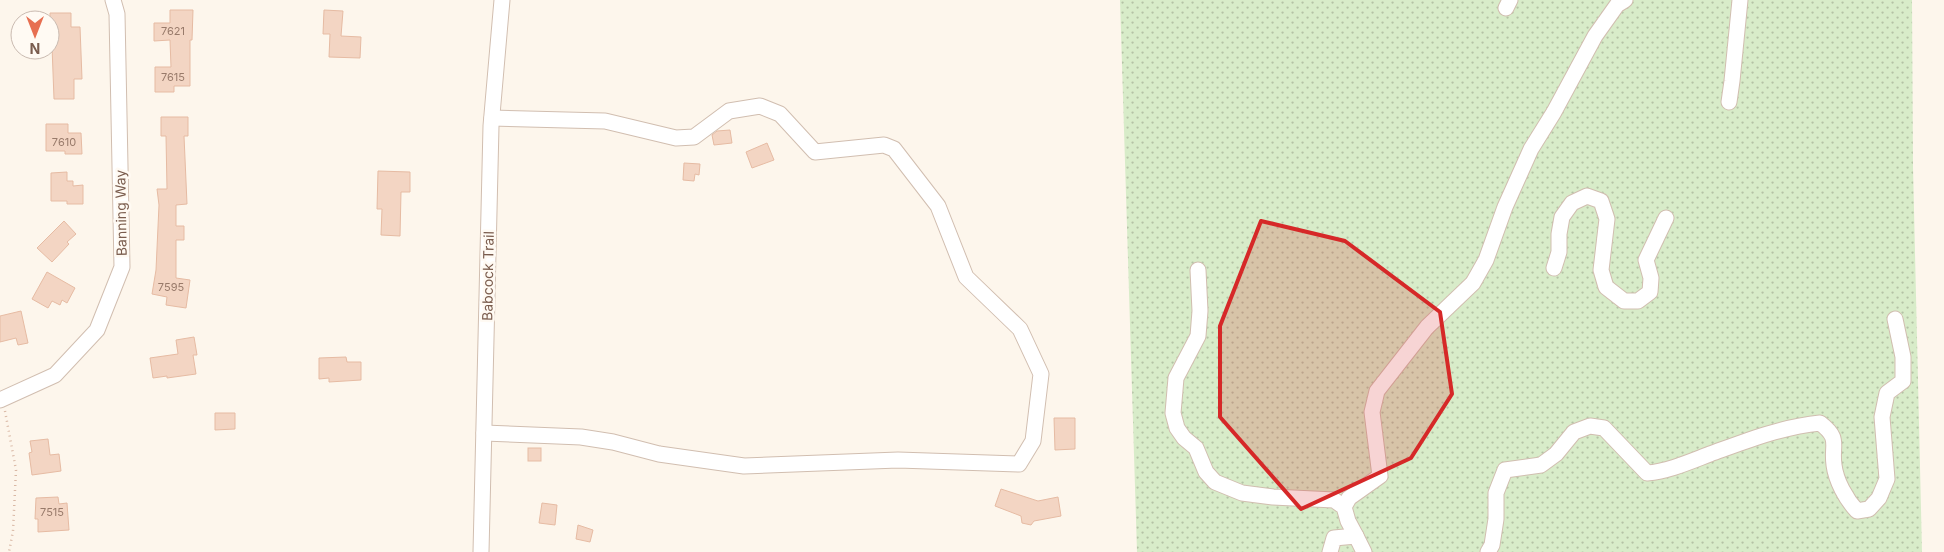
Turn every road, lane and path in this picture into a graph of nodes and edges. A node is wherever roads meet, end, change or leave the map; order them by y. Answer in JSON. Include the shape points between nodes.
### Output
{"nodes":[{"id":1,"x":113,"y":0,"type":"edge"},
{"id":2,"x":502,"y":0,"type":"edge"},
{"id":3,"x":1625,"y":0,"type":"edge"},
{"id":4,"x":1740,"y":0,"type":"edge"},
{"id":5,"x":1729,"y":102,"type":"dead end"},
{"id":6,"x":492,"y":118,"type":"junction"},
{"id":7,"x":1666,"y":218,"type":"dead end"},
{"id":8,"x":1554,"y":268,"type":"dead end"},
{"id":9,"x":1198,"y":270,"type":"dead end"},
{"id":10,"x":1895,"y":319,"type":"dead end"},
{"id":11,"x":1,"y":399,"type":"edge"},
{"id":12,"x":484,"y":433,"type":"junction"},
{"id":13,"x":1344,"y":507,"type":"junction"},
{"id":14,"x":1356,"y":536,"type":"junction"},
{"id":15,"x":9,"y":552,"type":"edge"},
{"id":16,"x":481,"y":552,"type":"edge"},
{"id":17,"x":1330,"y":552,"type":"edge"},
{"id":18,"x":1364,"y":552,"type":"edge"},
{"id":19,"x":1488,"y":552,"type":"edge"}],
"edges":[{"from":1,"to":11,"type":"street","name":"Banning Way","via":[[117,14],[122,266],[96,330],[55,375]]},
{"from":2,"to":6,"type":"street","name":"Babcock Trail"},
{"from":3,"to":13,"type":"street","via":[[1617,5],[1595,36],[1531,149],[1474,283],[1427,327],[1377,391],[1372,412],[1380,476],[1349,498]]},
{"from":4,"to":5,"type":"street"},
{"from":6,"to":12,"type":"street","name":"Babcock Trail"},
{"from":6,"to":12,"type":"street","via":[[605,121],[676,138],[694,137],[729,111],[760,106],[780,114],[815,152],[884,145],[894,149],[938,206],[966,277],[1020,329],[1041,374],[1033,441],[1019,464],[898,460],[744,466],[659,454],[581,437]]},
{"from":7,"to":8,"type":"street","via":[[1646,260],[1651,278],[1650,292],[1638,301],[1624,301],[1606,287],[1601,270],[1607,219],[1601,201],[1587,196],[1572,203],[1562,217]]},
{"from":9,"to":13,"type":"street","via":[[1198,336],[1176,378],[1173,413],[1177,428],[1196,448],[1206,472],[1215,482],[1242,493],[1334,500]]},
{"from":10,"to":19,"type":"street","via":[[1903,357],[1903,381],[1887,393],[1882,417],[1887,479],[1879,498],[1869,508],[1857,511],[1847,500],[1834,466],[1835,443],[1830,431],[1820,423],[1775,431],[1660,472],[1647,472],[1604,428],[1590,426],[1574,432],[1556,454],[1541,465],[1505,470],[1496,493],[1496,519]]},
{"from":11,"to":15,"type":"path","via":[[16,470]]},
{"from":12,"to":16,"type":"street","name":"Babcock Trail"},
{"from":13,"to":14,"type":"street"},
{"from":14,"to":17,"type":"street","via":[[1334,538]]},
{"from":14,"to":18,"type":"street"}]}
